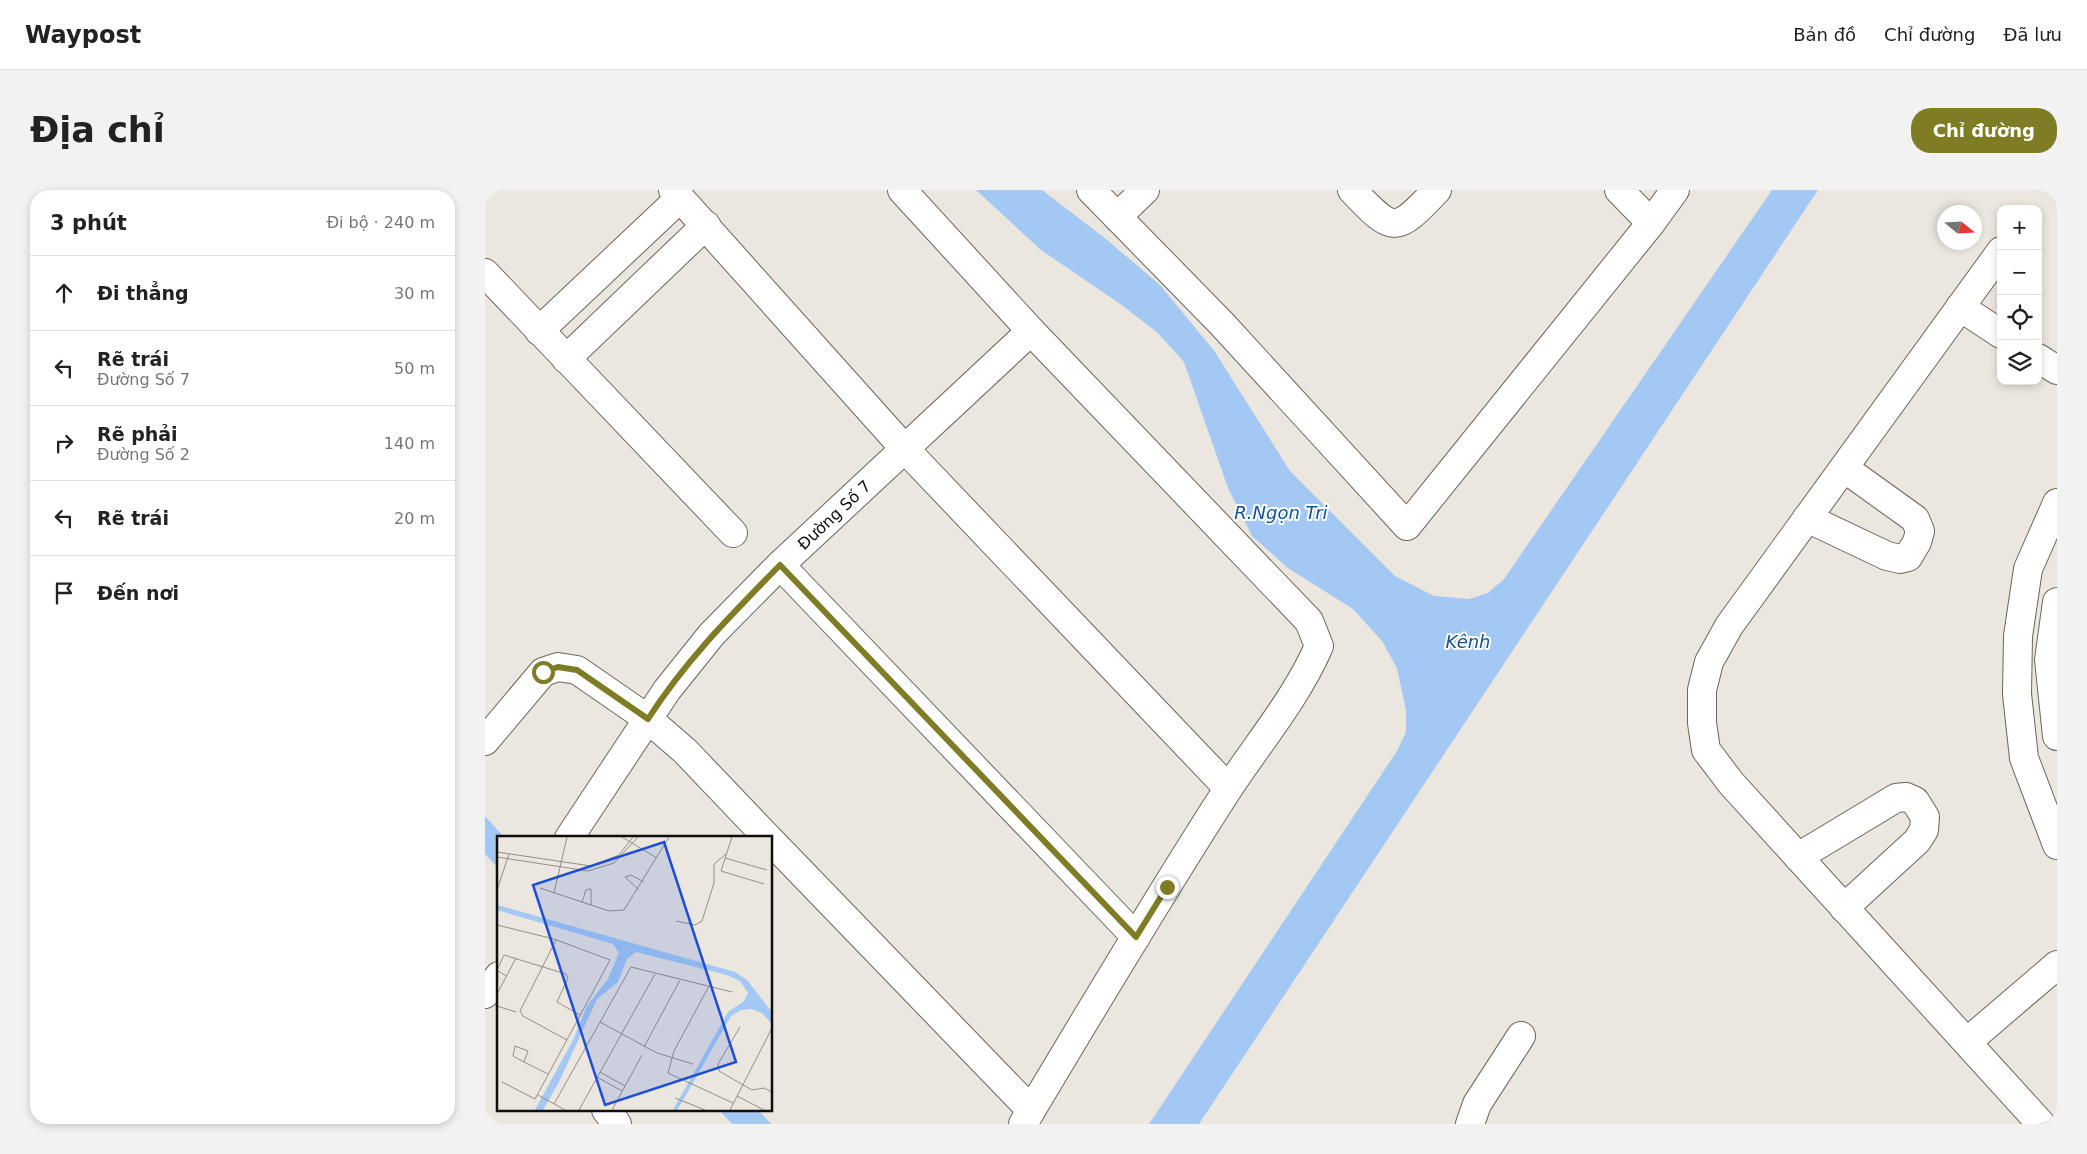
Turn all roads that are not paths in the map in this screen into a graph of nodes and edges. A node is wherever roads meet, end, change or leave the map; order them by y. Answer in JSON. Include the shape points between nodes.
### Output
{"nodes":[{"id":1,"x":902,"y":190,"type":"edge"},
{"id":2,"x":1091,"y":190,"type":"edge"},
{"id":3,"x":1145,"y":190,"type":"edge"},
{"id":4,"x":1352,"y":190,"type":"edge"},
{"id":5,"x":1437,"y":190,"type":"edge"},
{"id":6,"x":1619,"y":190,"type":"edge"},
{"id":7,"x":1675,"y":190,"type":"edge"},
{"id":8,"x":677,"y":194,"type":"edge"},
{"id":9,"x":1117,"y":217,"type":"junction"},
{"id":10,"x":1651,"y":223,"type":"junction"},
{"id":11,"x":705,"y":225,"type":"junction"},
{"id":12,"x":1997,"y":257,"type":"edge"},
{"id":13,"x":485,"y":273,"type":"edge"},
{"id":14,"x":1960,"y":307,"type":"junction"},
{"id":15,"x":539,"y":331,"type":"junction"},
{"id":16,"x":1031,"y":331,"type":"junction"},
{"id":17,"x":1997,"y":331,"type":"edge"},
{"id":18,"x":566,"y":359,"type":"junction"},
{"id":19,"x":2042,"y":361,"type":"edge"},
{"id":20,"x":2057,"y":370,"type":"edge"},
{"id":21,"x":904,"y":448,"type":"junction"},
{"id":22,"x":1844,"y":468,"type":"junction"},
{"id":23,"x":2057,"y":503,"type":"edge"},
{"id":24,"x":1807,"y":518,"type":"junction"},
{"id":25,"x":733,"y":533,"type":"dead end"},
{"id":26,"x":780,"y":565,"type":"junction"},
{"id":27,"x":2057,"y":602,"type":"edge"},
{"id":28,"x":648,"y":719,"type":"junction"},
{"id":29,"x":2057,"y":736,"type":"edge"},
{"id":30,"x":485,"y":740,"type":"edge"},
{"id":31,"x":1228,"y":788,"type":"junction"},
{"id":32,"x":570,"y":836,"type":"edge"},
{"id":33,"x":766,"y":836,"type":"edge"},
{"id":34,"x":773,"y":843,"type":"edge"},
{"id":35,"x":2057,"y":845,"type":"edge"},
{"id":36,"x":1798,"y":857,"type":"junction"},
{"id":37,"x":1844,"y":908,"type":"junction"},
{"id":38,"x":1136,"y":937,"type":"junction"},
{"id":39,"x":2057,"y":965,"type":"edge"},
{"id":40,"x":497,"y":979,"type":"edge"},
{"id":41,"x":485,"y":994,"type":"edge"},
{"id":42,"x":1521,"y":1036,"type":"dead end"},
{"id":43,"x":1967,"y":1042,"type":"junction"},
{"id":44,"x":607,"y":1112,"type":"edge"},
{"id":45,"x":1027,"y":1117,"type":"edge"},
{"id":46,"x":617,"y":1124,"type":"edge"},
{"id":47,"x":1470,"y":1124,"type":"edge"},
{"id":48,"x":2041,"y":1124,"type":"edge"}],
"edges":[{"from":1,"to":16,"type":"street"},
{"from":2,"to":9,"type":"street"},
{"from":3,"to":9,"type":"street"},
{"from":4,"to":5,"type":"street","via":[[1382,220],[1398,223],[1413,214]]},
{"from":6,"to":10,"type":"street"},
{"from":7,"to":10,"type":"street"},
{"from":8,"to":11,"type":"street"},
{"from":8,"to":15,"type":"street"},
{"from":9,"to":10,"type":"street","via":[[1222,324],[1407,526]]},
{"from":11,"to":18,"type":"street"},
{"from":11,"to":21,"type":"street"},
{"from":12,"to":14,"type":"street"},
{"from":13,"to":15,"type":"street"},
{"from":14,"to":17,"type":"street"},
{"from":14,"to":22,"type":"street"},
{"from":15,"to":18,"type":"street"},
{"from":16,"to":21,"type":"street","name":"Đường Số 7"},
{"from":16,"to":31,"type":"street","via":[[1309,621],[1319,646],[1309,670]]},
{"from":18,"to":25,"type":"street"},
{"from":19,"to":20,"type":"street"},
{"from":21,"to":26,"type":"street","name":"Đường Số 7"},
{"from":21,"to":31,"type":"street"},
{"from":22,"to":24,"type":"street"},
{"from":22,"to":24,"type":"street","via":[[1915,519],[1919,531],[1917,542],[1908,557],[1887,556]]},
{"from":23,"to":35,"type":"street","via":[[2028,569],[2018,636],[2017,694],[2024,758]]},
{"from":24,"to":36,"type":"street","via":[[1729,626],[1709,662],[1702,690],[1706,750],[1731,783]]},
{"from":26,"to":28,"type":"street","name":"Đường Số 7","via":[[712,634]]},
{"from":26,"to":38,"type":"street"},
{"from":27,"to":29,"type":"street","via":[[2049,660]]},
{"from":28,"to":30,"type":"street","via":[[577,670],[558,667],[543,672]]},
{"from":28,"to":32,"type":"street","name":"Đường Số 7"},
{"from":28,"to":33,"type":"street","via":[[685,752]]},
{"from":31,"to":38,"type":"street"},
{"from":34,"to":45,"type":"street"},
{"from":36,"to":37,"type":"street"},
{"from":36,"to":37,"type":"street","via":[[1896,798],[1906,797],[1915,801],[1925,817],[1924,830],[1917,841]]},
{"from":37,"to":43,"type":"street"},
{"from":38,"to":45,"type":"street"},
{"from":39,"to":43,"type":"street"},
{"from":40,"to":41,"type":"street"},
{"from":42,"to":47,"type":"street","via":[[1477,1104]]},
{"from":43,"to":48,"type":"street"},
{"from":44,"to":46,"type":"street"}]}
